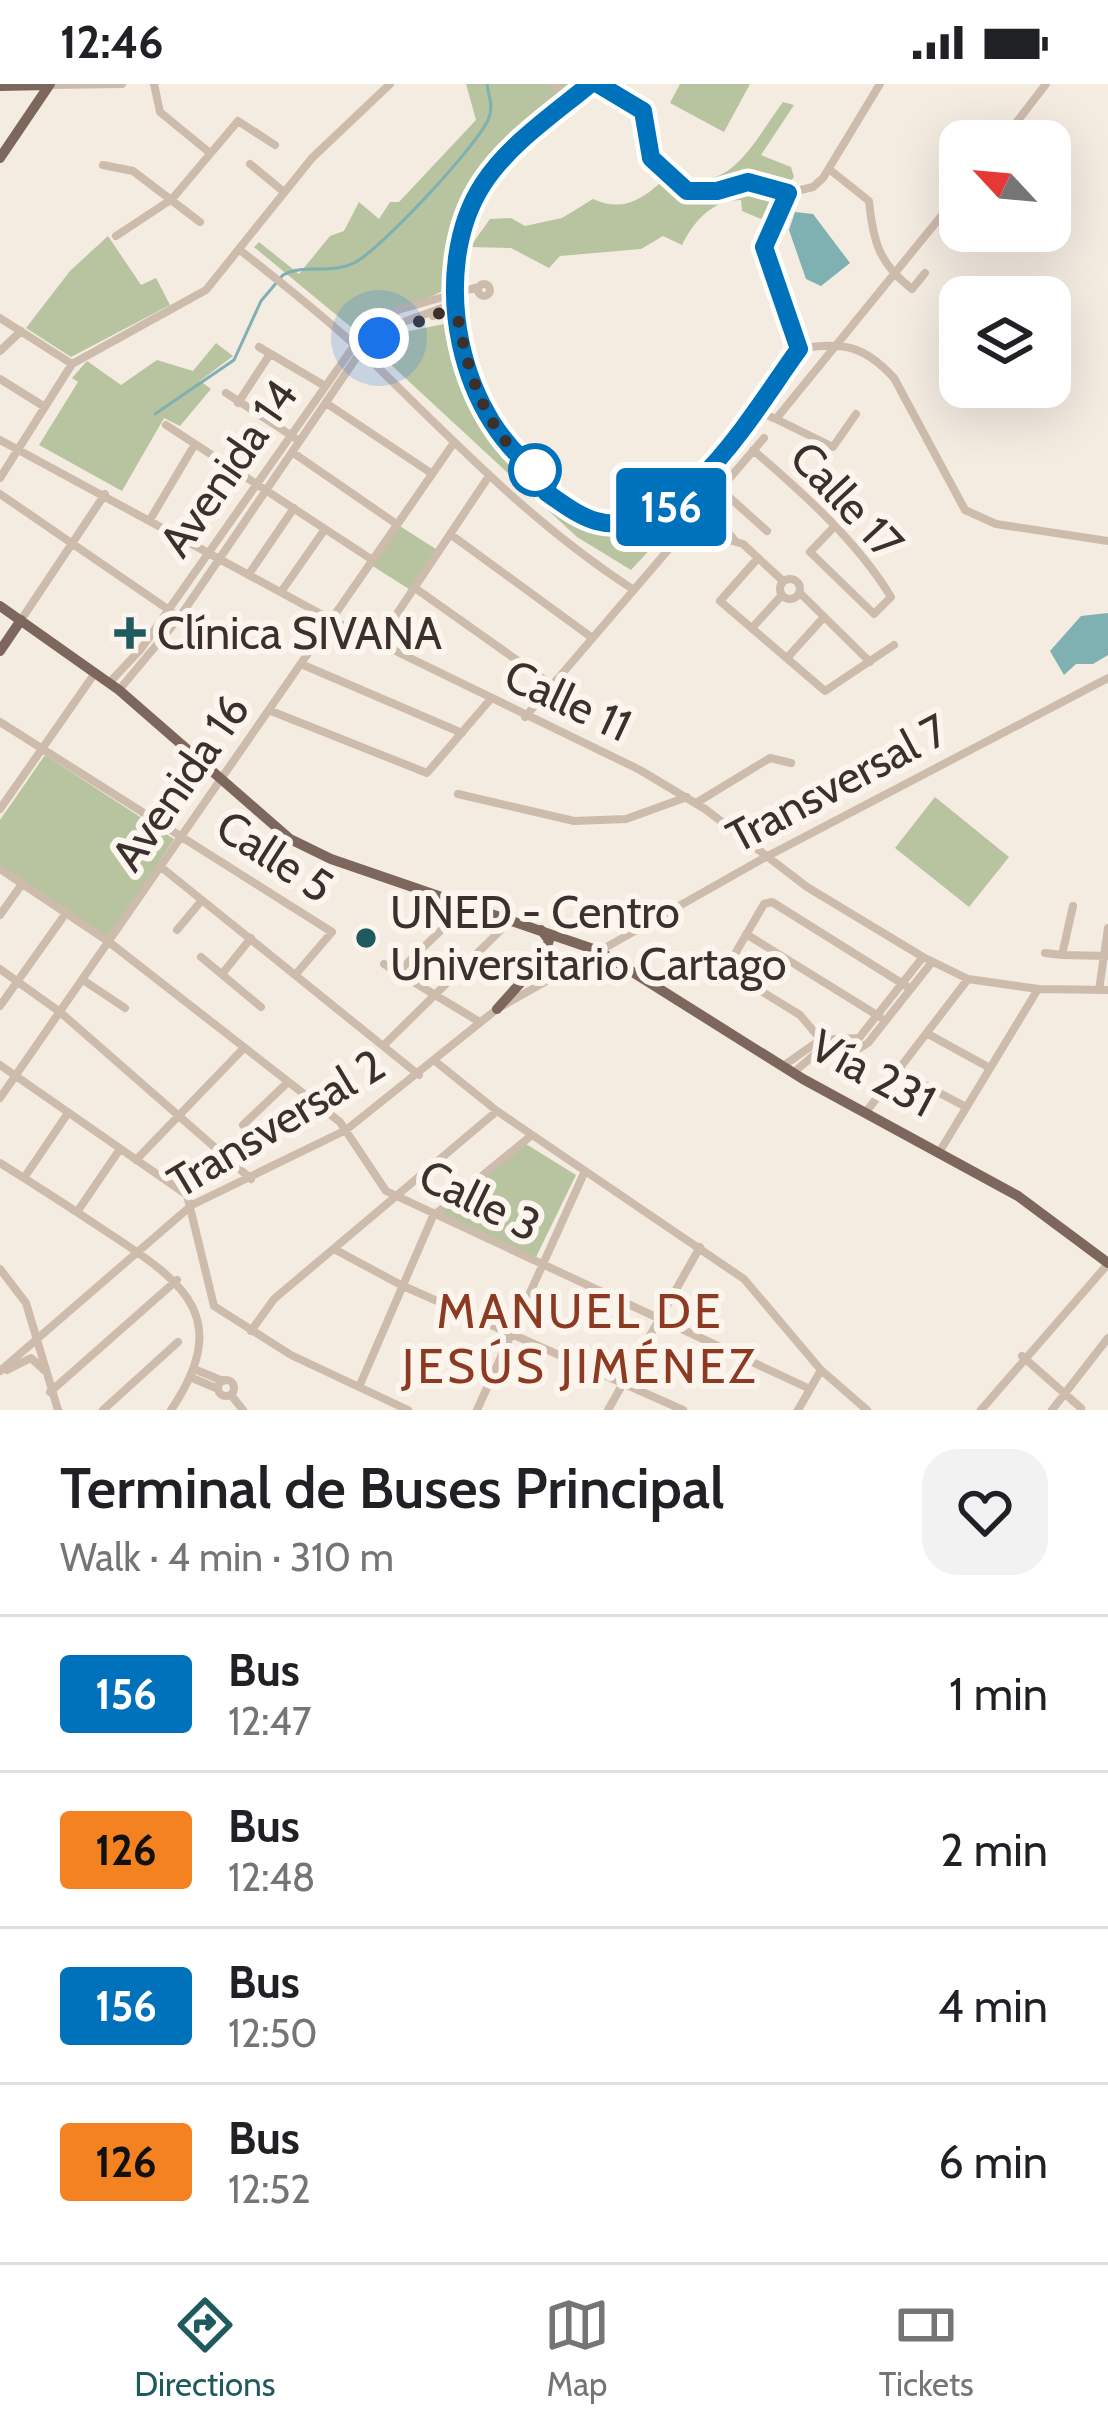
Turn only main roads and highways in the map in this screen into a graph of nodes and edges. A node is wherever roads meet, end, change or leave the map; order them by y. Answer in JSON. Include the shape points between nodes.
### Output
{"nodes":[{"id":1,"x":49,"y":85,"type":"edge"},
{"id":2,"x":0,"y":86,"type":"edge"},
{"id":3,"x":35,"y":86,"type":"edge"},
{"id":4,"x":32,"y":110,"type":"junction"},
{"id":5,"x":0,"y":158,"type":"edge"},
{"id":6,"x":0,"y":606,"type":"edge"},
{"id":7,"x":21,"y":620,"type":"junction"},
{"id":8,"x":0,"y":651,"type":"edge"},
{"id":9,"x":539,"y":927,"type":"junction"},
{"id":10,"x":496,"y":1009,"type":"road end"},
{"id":11,"x":1108,"y":1263,"type":"edge"}],
"edges":[{"from":1,"to":3,"type":"main road"},
{"from":1,"to":4,"type":"main road"},
{"from":2,"to":3,"type":"main road"},
{"from":3,"to":4,"type":"main road"},
{"from":4,"to":5,"type":"main road"},
{"from":6,"to":7,"type":"main road","name":"Vía 231"},
{"from":7,"to":8,"type":"main road"},
{"from":7,"to":9,"type":"main road","name":"Vía 231","via":[[114,687],[290,839]]},
{"from":9,"to":10,"type":"main road","via":[[547,953]]},
{"from":9,"to":11,"type":"main road","name":"Vía 231","via":[[599,951],[788,1069],[1018,1196]]}]}
